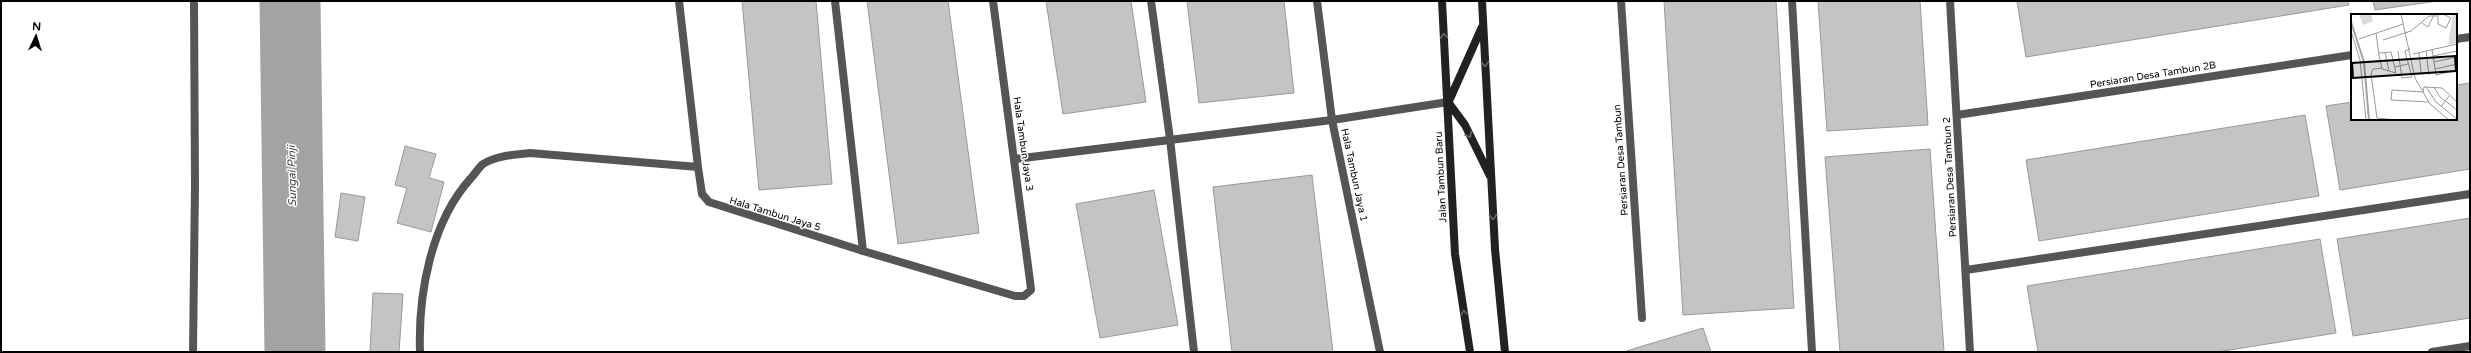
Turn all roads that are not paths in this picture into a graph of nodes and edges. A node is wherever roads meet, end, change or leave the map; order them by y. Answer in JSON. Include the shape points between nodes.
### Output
{"nodes":[{"id":1,"x":194,"y":1,"type":"edge"},
{"id":2,"x":679,"y":1,"type":"edge"},
{"id":3,"x":835,"y":1,"type":"edge"},
{"id":4,"x":993,"y":1,"type":"edge"},
{"id":5,"x":1151,"y":1,"type":"edge"},
{"id":6,"x":1317,"y":1,"type":"edge"},
{"id":7,"x":1442,"y":1,"type":"edge"},
{"id":8,"x":1482,"y":1,"type":"edge"},
{"id":9,"x":1621,"y":1,"type":"edge"},
{"id":10,"x":1792,"y":1,"type":"edge"},
{"id":11,"x":1950,"y":1,"type":"edge"},
{"id":12,"x":1483,"y":25,"type":"junction"},
{"id":13,"x":2470,"y":37,"type":"edge"},
{"id":14,"x":2457,"y":39,"type":"edge"},
{"id":15,"x":2351,"y":55,"type":"edge"},
{"id":16,"x":1448,"y":102,"type":"junction"},
{"id":17,"x":1957,"y":115,"type":"junction"},
{"id":18,"x":1332,"y":120,"type":"junction"},
{"id":19,"x":1170,"y":139,"type":"junction"},
{"id":20,"x":1015,"y":159,"type":"junction"},
{"id":21,"x":698,"y":168,"type":"junction"},
{"id":22,"x":1491,"y":178,"type":"junction"},
{"id":23,"x":2470,"y":194,"type":"edge"},
{"id":24,"x":863,"y":251,"type":"junction"},
{"id":25,"x":1966,"y":270,"type":"junction"},
{"id":26,"x":1031,"y":290,"type":"joint"},
{"id":27,"x":1642,"y":318,"type":"dead end"},
{"id":28,"x":2470,"y":346,"type":"edge"},
{"id":29,"x":193,"y":352,"type":"edge"},
{"id":30,"x":420,"y":352,"type":"edge"},
{"id":31,"x":1194,"y":352,"type":"edge"},
{"id":32,"x":1380,"y":352,"type":"edge"},
{"id":33,"x":1470,"y":352,"type":"edge"},
{"id":34,"x":1505,"y":352,"type":"edge"},
{"id":35,"x":1812,"y":352,"type":"edge"},
{"id":36,"x":1970,"y":352,"type":"edge"},
{"id":37,"x":2432,"y":352,"type":"edge"}],
"edges":[{"from":1,"to":29,"type":"street"},
{"from":2,"to":21,"type":"street","name":"Hala Tambun Jaya 5"},
{"from":3,"to":24,"type":"street"},
{"from":4,"to":20,"type":"street","name":"Hala Tambun Jaya 3"},
{"from":5,"to":19,"type":"street"},
{"from":6,"to":18,"type":"street","name":"Hala Tambun Jaya 1"},
{"from":16,"to":7,"type":"main road","name":"Jalan Tambun Baru","one_way":true},
{"from":8,"to":12,"type":"main road"},
{"from":9,"to":27,"type":"street","name":"Persiaran Desa Tambun"},
{"from":10,"to":35,"type":"street"},
{"from":11,"to":17,"type":"street","name":"Persiaran Desa Tambun 2"},
{"from":12,"to":16,"type":"main road"},
{"from":12,"to":22,"type":"main road","one_way":true},
{"from":13,"to":14,"type":"street"},
{"from":15,"to":17,"type":"street","name":"Persiaran Desa Tambun 2B"},
{"from":16,"to":18,"type":"street"},
{"from":16,"to":22,"type":"main road","one_way":true,"via":[[1465,125]]},
{"from":33,"to":16,"type":"main road","name":"Jalan Tambun Baru","one_way":true,"via":[[1455,254]]},
{"from":17,"to":25,"type":"street","name":"Persiaran Desa Tambun 2"},
{"from":18,"to":19,"type":"street"},
{"from":18,"to":32,"type":"street","name":"Hala Tambun Jaya 1"},
{"from":19,"to":20,"type":"street"},
{"from":19,"to":31,"type":"street"},
{"from":20,"to":26,"type":"street","name":"Hala Tambun Jaya 3"},
{"from":21,"to":24,"type":"street","name":"Hala Tambun Jaya 5","via":[[702,194],[709,202]]},
{"from":21,"to":30,"type":"street","via":[[530,154],[503,156],[483,164],[457,194],[432,250],[423,295]]},
{"from":22,"to":34,"type":"main road","one_way":true},
{"from":23,"to":25,"type":"street"},
{"from":24,"to":26,"type":"street","name":"Hala Tambun Jaya 5","via":[[1015,296],[1024,296]]},
{"from":25,"to":36,"type":"street","name":"Persiaran Desa Tambun 2"},
{"from":28,"to":37,"type":"street"}]}
